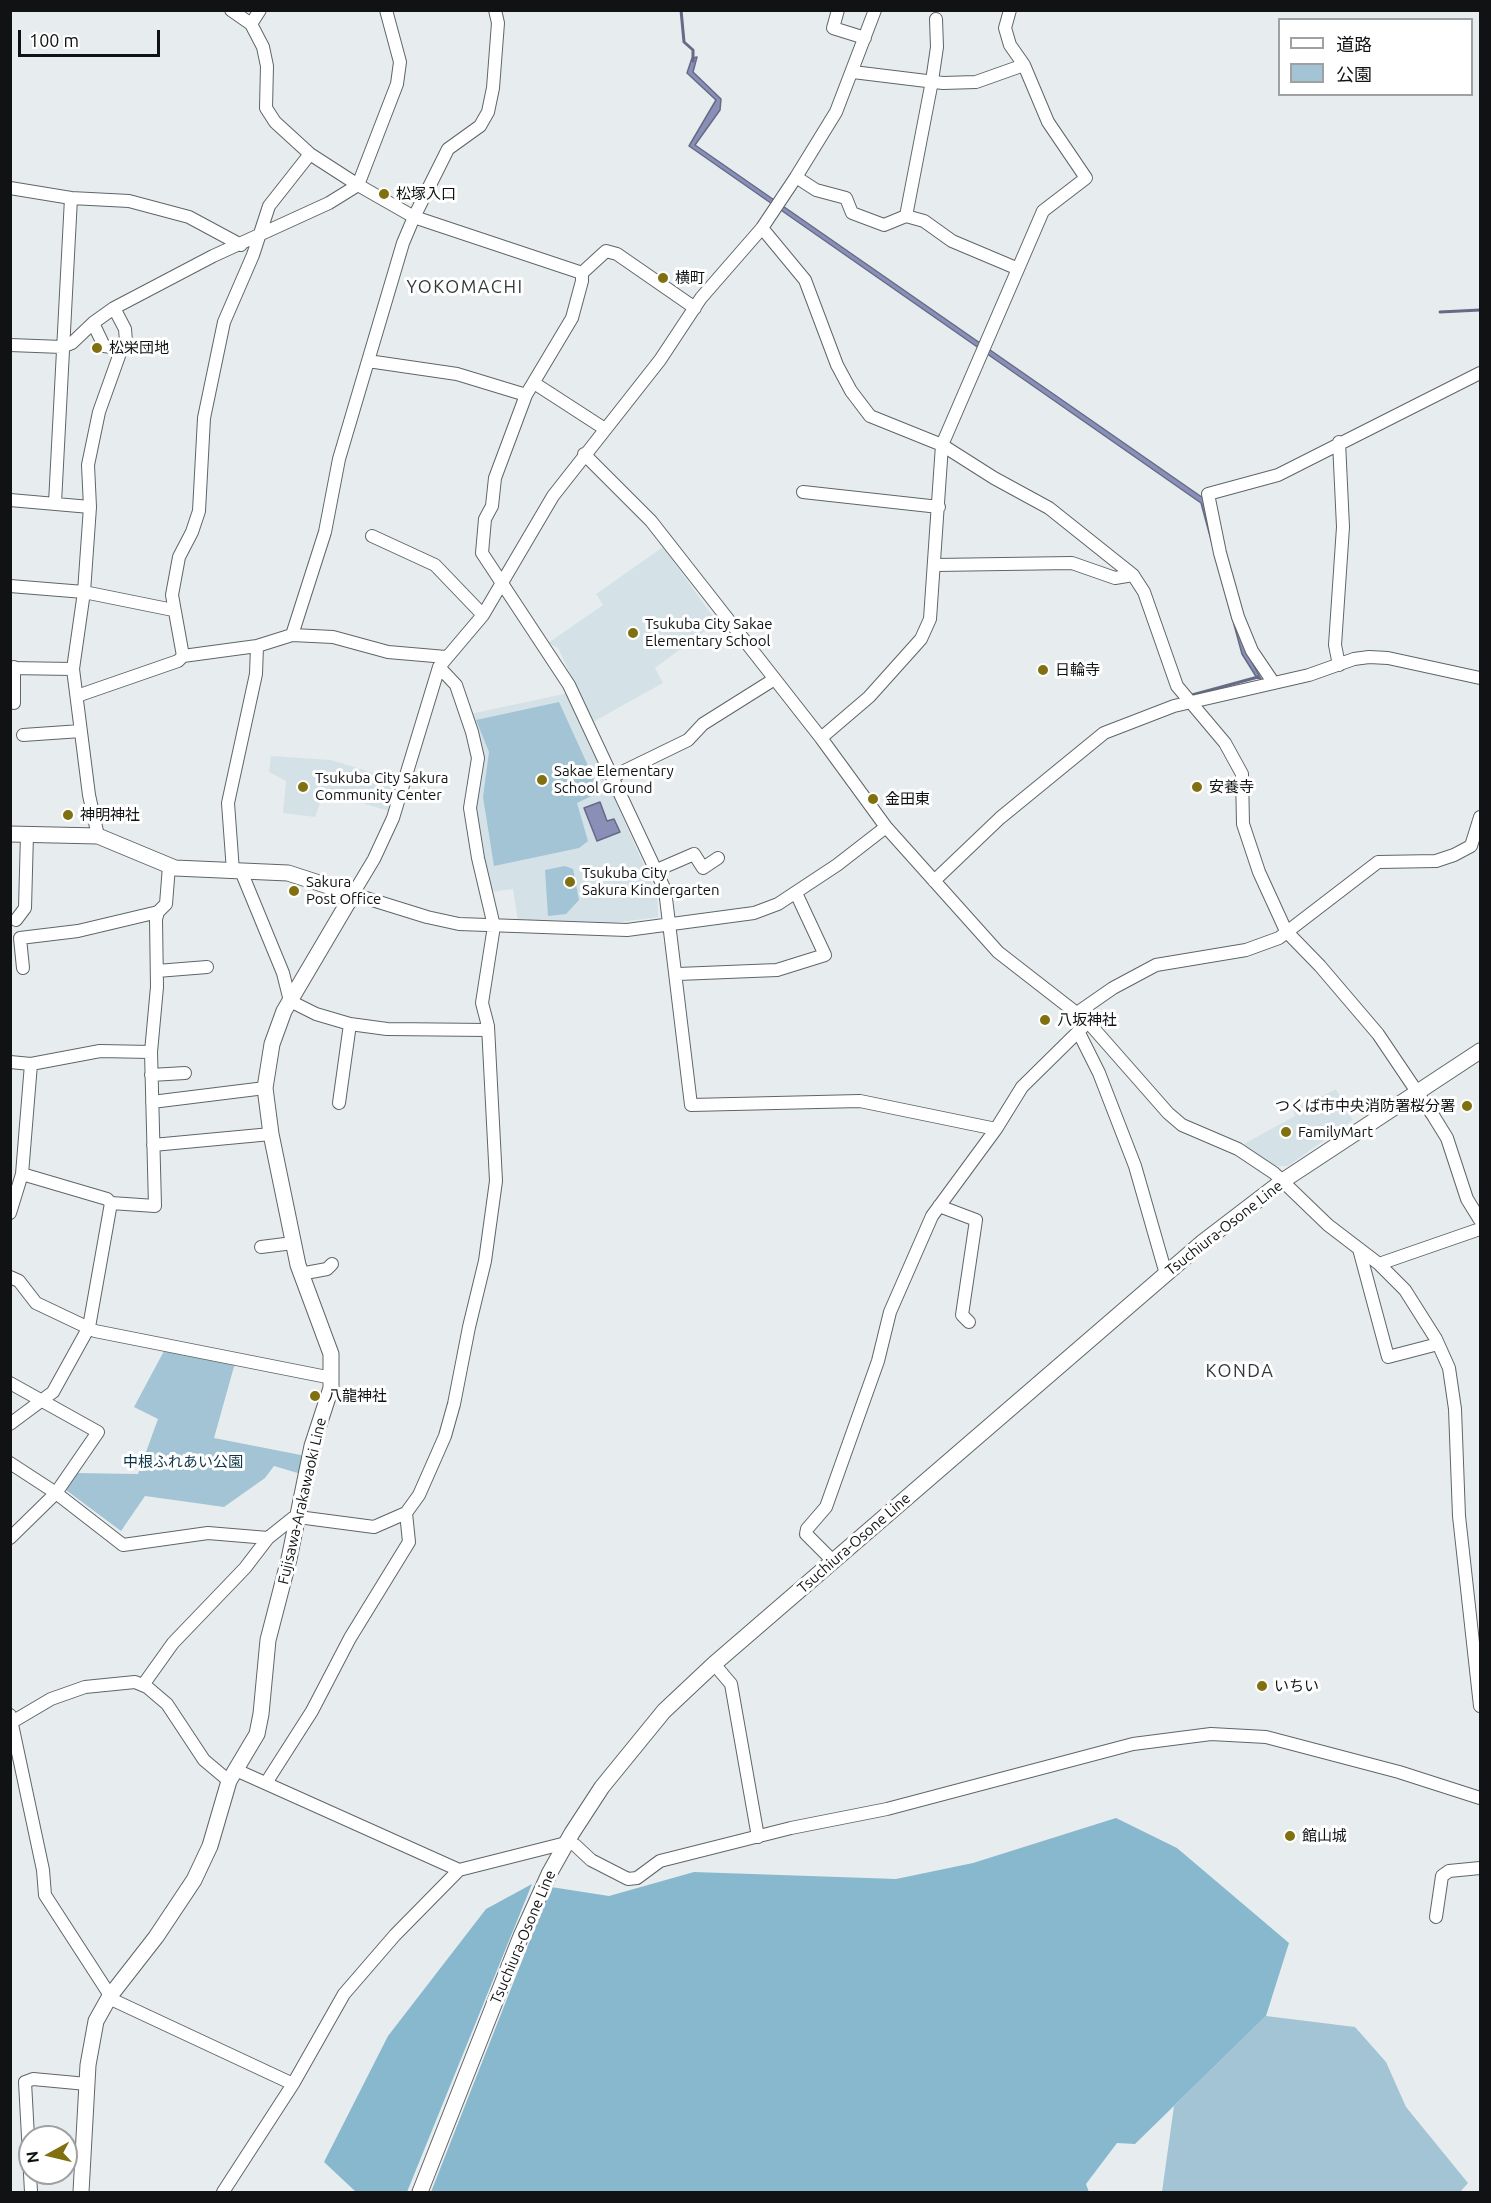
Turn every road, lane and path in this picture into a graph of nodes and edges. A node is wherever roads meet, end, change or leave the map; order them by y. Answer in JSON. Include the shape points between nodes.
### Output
{"nodes":[{"id":1,"x":231,"y":10,"type":"edge"},
{"id":2,"x":260,"y":10,"type":"edge"},
{"id":3,"x":386,"y":10,"type":"edge"},
{"id":4,"x":495,"y":10,"type":"edge"},
{"id":5,"x":838,"y":10,"type":"edge"},
{"id":6,"x":875,"y":10,"type":"edge"},
{"id":7,"x":1010,"y":10,"type":"edge"},
{"id":8,"x":936,"y":19,"type":"dead end"},
{"id":9,"x":251,"y":24,"type":"junction"},
{"id":10,"x":865,"y":38,"type":"junction"},
{"id":11,"x":1024,"y":65,"type":"junction"},
{"id":12,"x":853,"y":72,"type":"junction"},
{"id":13,"x":933,"y":81,"type":"junction"},
{"id":14,"x":310,"y":154,"type":"junction"},
{"id":15,"x":796,"y":177,"type":"junction"},
{"id":16,"x":358,"y":184,"type":"junction"},
{"id":17,"x":10,"y":188,"type":"edge"},
{"id":18,"x":71,"y":198,"type":"junction"},
{"id":19,"x":906,"y":216,"type":"junction"},
{"id":20,"x":414,"y":217,"type":"junction"},
{"id":21,"x":762,"y":228,"type":"junction"},
{"id":22,"x":259,"y":237,"type":"junction"},
{"id":23,"x":241,"y":245,"type":"junction"},
{"id":24,"x":1016,"y":268,"type":"junction"},
{"id":25,"x":582,"y":273,"type":"junction"},
{"id":26,"x":114,"y":308,"type":"junction"},
{"id":27,"x":695,"y":308,"type":"junction"},
{"id":28,"x":93,"y":322,"type":"junction"},
{"id":29,"x":10,"y":345,"type":"edge"},
{"id":30,"x":62,"y":347,"type":"junction"},
{"id":31,"x":119,"y":348,"type":"junction"},
{"id":32,"x":368,"y":361,"type":"junction"},
{"id":33,"x":1480,"y":373,"type":"edge"},
{"id":34,"x":534,"y":383,"type":"junction"},
{"id":35,"x":526,"y":395,"type":"junction"},
{"id":36,"x":605,"y":429,"type":"junction"},
{"id":37,"x":1339,"y":442,"type":"junction"},
{"id":38,"x":942,"y":445,"type":"junction"},
{"id":39,"x":584,"y":454,"type":"junction"},
{"id":40,"x":803,"y":492,"type":"dead end"},
{"id":41,"x":10,"y":500,"type":"edge"},
{"id":42,"x":55,"y":503,"type":"junction"},
{"id":43,"x":90,"y":507,"type":"junction"},
{"id":44,"x":939,"y":507,"type":"junction"},
{"id":45,"x":372,"y":536,"type":"dead end"},
{"id":46,"x":935,"y":565,"type":"junction"},
{"id":47,"x":1133,"y":575,"type":"junction"},
{"id":48,"x":502,"y":585,"type":"junction"},
{"id":49,"x":10,"y":586,"type":"edge"},
{"id":50,"x":84,"y":592,"type":"junction"},
{"id":51,"x":173,"y":610,"type":"junction"},
{"id":52,"x":483,"y":615,"type":"junction"},
{"id":53,"x":292,"y":635,"type":"junction"},
{"id":54,"x":256,"y":646,"type":"junction"},
{"id":55,"x":183,"y":656,"type":"junction"},
{"id":56,"x":443,"y":662,"type":"junction"},
{"id":57,"x":1339,"y":664,"type":"junction"},
{"id":58,"x":12,"y":668,"type":"edge"},
{"id":59,"x":73,"y":669,"type":"junction"},
{"id":60,"x":1480,"y":678,"type":"edge"},
{"id":61,"x":773,"y":680,"type":"junction"},
{"id":62,"x":1273,"y":682,"type":"junction"},
{"id":63,"x":77,"y":696,"type":"junction"},
{"id":64,"x":14,"y":703,"type":"dead end"},
{"id":65,"x":1189,"y":703,"type":"junction"},
{"id":66,"x":81,"y":731,"type":"junction"},
{"id":67,"x":22,"y":735,"type":"dead end"},
{"id":68,"x":820,"y":738,"type":"junction"},
{"id":69,"x":614,"y":776,"type":"junction"},
{"id":70,"x":1480,"y":817,"type":"edge"},
{"id":71,"x":886,"y":827,"type":"junction"},
{"id":72,"x":10,"y":834,"type":"edge"},
{"id":73,"x":27,"y":834,"type":"junction"},
{"id":74,"x":98,"y":836,"type":"junction"},
{"id":75,"x":718,"y":858,"type":"dead end"},
{"id":76,"x":168,"y":866,"type":"junction"},
{"id":77,"x":657,"y":870,"type":"junction"},
{"id":78,"x":237,"y":871,"type":"junction"},
{"id":79,"x":934,"y":881,"type":"junction"},
{"id":80,"x":796,"y":893,"type":"junction"},
{"id":81,"x":353,"y":894,"type":"junction"},
{"id":82,"x":158,"y":912,"type":"junction"},
{"id":83,"x":16,"y":920,"type":"dead end"},
{"id":84,"x":670,"y":924,"type":"junction"},
{"id":85,"x":494,"y":926,"type":"junction"},
{"id":86,"x":1286,"y":931,"type":"junction"},
{"id":87,"x":207,"y":967,"type":"dead end"},
{"id":88,"x":23,"y":968,"type":"dead end"},
{"id":89,"x":157,"y":971,"type":"junction"},
{"id":90,"x":678,"y":974,"type":"junction"},
{"id":91,"x":290,"y":1001,"type":"junction"},
{"id":92,"x":1077,"y":1013,"type":"junction"},
{"id":93,"x":1088,"y":1022,"type":"junction"},
{"id":94,"x":350,"y":1024,"type":"junction"},
{"id":95,"x":488,"y":1030,"type":"junction"},
{"id":96,"x":1078,"y":1031,"type":"junction"},
{"id":97,"x":1480,"y":1051,"type":"edge"},
{"id":98,"x":151,"y":1052,"type":"junction"},
{"id":99,"x":10,"y":1062,"type":"edge"},
{"id":100,"x":31,"y":1065,"type":"junction"},
{"id":101,"x":185,"y":1073,"type":"dead end"},
{"id":102,"x":151,"y":1075,"type":"junction"},
{"id":103,"x":265,"y":1088,"type":"junction"},
{"id":104,"x":1416,"y":1092,"type":"junction"},
{"id":105,"x":152,"y":1102,"type":"junction"},
{"id":106,"x":339,"y":1103,"type":"dead end"},
{"id":107,"x":996,"y":1129,"type":"junction"},
{"id":108,"x":271,"y":1134,"type":"junction"},
{"id":109,"x":153,"y":1145,"type":"junction"},
{"id":110,"x":22,"y":1174,"type":"junction"},
{"id":111,"x":1284,"y":1180,"type":"junction"},
{"id":112,"x":111,"y":1203,"type":"junction"},
{"id":113,"x":939,"y":1206,"type":"junction"},
{"id":114,"x":10,"y":1213,"type":"edge"},
{"id":115,"x":1480,"y":1220,"type":"edge"},
{"id":116,"x":1480,"y":1229,"type":"edge"},
{"id":117,"x":293,"y":1243,"type":"junction"},
{"id":118,"x":261,"y":1248,"type":"dead end"},
{"id":119,"x":1359,"y":1249,"type":"junction"},
{"id":120,"x":332,"y":1264,"type":"dead end"},
{"id":121,"x":1379,"y":1264,"type":"junction"},
{"id":122,"x":300,"y":1274,"type":"junction"},
{"id":123,"x":1166,"y":1274,"type":"junction"},
{"id":124,"x":10,"y":1277,"type":"edge"},
{"id":125,"x":969,"y":1322,"type":"dead end"},
{"id":126,"x":89,"y":1327,"type":"junction"},
{"id":127,"x":1438,"y":1344,"type":"junction"},
{"id":128,"x":333,"y":1378,"type":"junction"},
{"id":129,"x":10,"y":1383,"type":"edge"},
{"id":130,"x":44,"y":1401,"type":"junction"},
{"id":131,"x":10,"y":1424,"type":"edge"},
{"id":132,"x":10,"y":1463,"type":"edge"},
{"id":133,"x":56,"y":1493,"type":"junction"},
{"id":134,"x":406,"y":1512,"type":"junction"},
{"id":135,"x":298,"y":1517,"type":"junction"},
{"id":136,"x":10,"y":1538,"type":"edge"},
{"id":137,"x":268,"y":1538,"type":"junction"},
{"id":138,"x":832,"y":1561,"type":"junction"},
{"id":139,"x":1478,"y":1659,"type":"edge"},
{"id":140,"x":714,"y":1664,"type":"junction"},
{"id":141,"x":143,"y":1685,"type":"junction"},
{"id":142,"x":1480,"y":1706,"type":"edge"},
{"id":143,"x":11,"y":1718,"type":"edge"},
{"id":144,"x":232,"y":1775,"type":"junction"},
{"id":145,"x":266,"y":1783,"type":"junction"},
{"id":146,"x":1480,"y":1798,"type":"edge"},
{"id":147,"x":758,"y":1837,"type":"junction"},
{"id":148,"x":566,"y":1843,"type":"junction"},
{"id":149,"x":1480,"y":1868,"type":"edge"},
{"id":150,"x":459,"y":1870,"type":"junction"},
{"id":151,"x":1436,"y":1917,"type":"dead end"},
{"id":152,"x":110,"y":1996,"type":"junction"},
{"id":153,"x":87,"y":2084,"type":"junction"},
{"id":154,"x":293,"y":2084,"type":"junction"},
{"id":155,"x":31,"y":2193,"type":"edge"},
{"id":156,"x":81,"y":2193,"type":"edge"},
{"id":157,"x":223,"y":2193,"type":"edge"},
{"id":158,"x":420,"y":2193,"type":"edge"}],
"edges":[{"from":1,"to":9,"type":"street"},
{"from":2,"to":9,"type":"street"},
{"from":3,"to":16,"type":"street","via":[[400,62],[397,84]]},
{"from":4,"to":20,"type":"street","via":[[497,34],[488,112],[480,126],[448,149]]},
{"from":5,"to":10,"type":"street","via":[[833,28]]},
{"from":6,"to":10,"type":"street"},
{"from":7,"to":11,"type":"street","via":[[1005,28],[1010,45]]},
{"from":8,"to":13,"type":"street"},
{"from":9,"to":14,"type":"street","via":[[263,46],[267,66],[266,108],[275,122]]},
{"from":10,"to":12,"type":"street"},
{"from":11,"to":13,"type":"street","via":[[976,81]]},
{"from":11,"to":24,"type":"street","via":[[1048,122],[1086,178],[1043,211]]},
{"from":12,"to":13,"type":"street"},
{"from":12,"to":15,"type":"street","via":[[836,112]]},
{"from":13,"to":19,"type":"street"},
{"from":14,"to":16,"type":"street"},
{"from":14,"to":22,"type":"street","via":[[269,206]]},
{"from":15,"to":19,"type":"street","via":[[816,190],[846,198],[852,213],[884,225]]},
{"from":15,"to":21,"type":"street"},
{"from":16,"to":20,"type":"street"},
{"from":16,"to":22,"type":"street","via":[[329,203]]},
{"from":17,"to":18,"type":"street"},
{"from":18,"to":23,"type":"street","via":[[129,201],[189,217]]},
{"from":18,"to":30,"type":"street"},
{"from":19,"to":24,"type":"street","via":[[924,221],[952,242]]},
{"from":20,"to":25,"type":"street"},
{"from":20,"to":32,"type":"street"},
{"from":21,"to":27,"type":"street"},
{"from":21,"to":38,"type":"street","via":[[804,280],[837,365],[870,416]]},
{"from":22,"to":23,"type":"street"},
{"from":22,"to":51,"type":"street","via":[[224,322],[204,418],[199,511],[179,557]]},
{"from":23,"to":26,"type":"street"},
{"from":24,"to":38,"type":"street"},
{"from":25,"to":27,"type":"street","via":[[606,251],[618,254]]},
{"from":25,"to":34,"type":"street","via":[[572,318]]},
{"from":26,"to":28,"type":"street"},
{"from":26,"to":31,"type":"street","via":[[126,335]]},
{"from":27,"to":36,"type":"street"},
{"from":28,"to":30,"type":"street","via":[[72,343]]},
{"from":28,"to":31,"type":"street","via":[[104,346]]},
{"from":29,"to":30,"type":"street"},
{"from":30,"to":42,"type":"street"},
{"from":31,"to":43,"type":"street","via":[[88,465]]},
{"from":32,"to":35,"type":"street","via":[[457,374]]},
{"from":32,"to":53,"type":"street","via":[[339,459],[325,532]]},
{"from":33,"to":37,"type":"street"},
{"from":34,"to":35,"type":"street"},
{"from":34,"to":36,"type":"street"},
{"from":35,"to":48,"type":"street","via":[[495,478],[492,506],[485,519],[482,553]]},
{"from":36,"to":39,"type":"street"},
{"from":37,"to":57,"type":"street","via":[[1343,527],[1335,645]]},
{"from":37,"to":62,"type":"street","via":[[1278,475],[1208,494],[1241,625],[1252,651]]},
{"from":38,"to":44,"type":"street"},
{"from":38,"to":47,"type":"street","via":[[1049,508]]},
{"from":39,"to":48,"type":"street","via":[[553,496]]},
{"from":39,"to":61,"type":"street","via":[[651,521]]},
{"from":40,"to":44,"type":"street"},
{"from":41,"to":42,"type":"street"},
{"from":42,"to":43,"type":"street"},
{"from":43,"to":50,"type":"street"},
{"from":44,"to":46,"type":"street"},
{"from":45,"to":52,"type":"street","via":[[435,565]]},
{"from":46,"to":47,"type":"street","via":[[1072,563],[1114,578]]},
{"from":46,"to":68,"type":"street","via":[[930,619],[921,639],[869,697]]},
{"from":47,"to":65,"type":"street","via":[[1144,592],[1177,686]]},
{"from":48,"to":52,"type":"street"},
{"from":48,"to":69,"type":"street","via":[[569,685]]},
{"from":49,"to":50,"type":"street"},
{"from":50,"to":51,"type":"street"},
{"from":50,"to":59,"type":"street"},
{"from":51,"to":55,"type":"street"},
{"from":52,"to":56,"type":"street"},
{"from":53,"to":54,"type":"street"},
{"from":53,"to":56,"type":"street","via":[[333,637]]},
{"from":54,"to":55,"type":"street"},
{"from":54,"to":78,"type":"street","via":[[256,674],[228,803]]},
{"from":55,"to":63,"type":"street"},
{"from":56,"to":81,"type":"street","via":[[393,818]]},
{"from":56,"to":85,"type":"street","via":[[456,685],[478,758],[470,808]]},
{"from":57,"to":60,"type":"street","via":[[1369,657],[1388,658]]},
{"from":57,"to":62,"type":"street"},
{"from":58,"to":59,"type":"street"},
{"from":58,"to":64,"type":"street"},
{"from":59,"to":63,"type":"street"},
{"from":61,"to":68,"type":"street"},
{"from":61,"to":69,"type":"street","via":[[703,724],[688,740]]},
{"from":62,"to":65,"type":"street"},
{"from":63,"to":66,"type":"street"},
{"from":65,"to":79,"type":"street","via":[[1104,733],[1000,818]]},
{"from":65,"to":86,"type":"street","via":[[1225,743],[1242,774],[1244,824],[1259,872]]},
{"from":66,"to":67,"type":"street"},
{"from":66,"to":74,"type":"street"},
{"from":68,"to":71,"type":"street"},
{"from":69,"to":77,"type":"street"},
{"from":70,"to":86,"type":"street","via":[[1471,846],[1436,861],[1378,862]]},
{"from":71,"to":79,"type":"street"},
{"from":71,"to":80,"type":"street"},
{"from":72,"to":73,"type":"main road"},
{"from":73,"to":74,"type":"main road"},
{"from":73,"to":83,"type":"street","via":[[25,908]]},
{"from":74,"to":76,"type":"main road"},
{"from":75,"to":77,"type":"street","via":[[703,868],[694,854]]},
{"from":76,"to":78,"type":"main road"},
{"from":76,"to":82,"type":"street","via":[[166,904]]},
{"from":77,"to":84,"type":"street","via":[[665,890]]},
{"from":78,"to":81,"type":"main road","via":[[288,873]]},
{"from":78,"to":91,"type":"street","via":[[283,973]]},
{"from":79,"to":92,"type":"street","via":[[1012,965]]},
{"from":80,"to":84,"type":"street","via":[[754,913]]},
{"from":80,"to":90,"type":"street","via":[[825,955],[777,969]]},
{"from":81,"to":85,"type":"street","via":[[427,917]]},
{"from":81,"to":91,"type":"main road","name":"Fujisawa-Arakawaoki Line"},
{"from":82,"to":88,"type":"street","via":[[78,932],[20,938]]},
{"from":82,"to":89,"type":"street"},
{"from":84,"to":85,"type":"street","via":[[627,930]]},
{"from":84,"to":90,"type":"street"},
{"from":85,"to":95,"type":"street","via":[[482,1003]]},
{"from":86,"to":92,"type":"street","via":[[1279,938],[1246,950],[1156,965]]},
{"from":86,"to":104,"type":"street","via":[[1378,1034]]},
{"from":87,"to":89,"type":"street"},
{"from":89,"to":98,"type":"street"},
{"from":90,"to":107,"type":"street","via":[[692,1105],[860,1101]]},
{"from":91,"to":94,"type":"street"},
{"from":91,"to":103,"type":"main road","name":"Fujisawa-Arakawaoki Line","via":[[272,1044]]},
{"from":92,"to":93,"type":"street"},
{"from":93,"to":96,"type":"street"},
{"from":93,"to":111,"type":"street","via":[[1182,1125],[1238,1149]]},
{"from":94,"to":95,"type":"street","via":[[387,1029]]},
{"from":94,"to":106,"type":"street"},
{"from":95,"to":134,"type":"street","via":[[496,1181],[485,1261],[446,1436],[419,1494]]},
{"from":96,"to":107,"type":"street","via":[[1022,1087]]},
{"from":96,"to":123,"type":"street","via":[[1099,1073],[1135,1166]]},
{"from":97,"to":104,"type":"main road","name":"Tsuchiura-Osone Line"},
{"from":98,"to":100,"type":"street","via":[[100,1051]]},
{"from":98,"to":102,"type":"street"},
{"from":99,"to":100,"type":"street"},
{"from":100,"to":110,"type":"street"},
{"from":101,"to":102,"type":"street"},
{"from":102,"to":105,"type":"street"},
{"from":103,"to":105,"type":"street"},
{"from":103,"to":108,"type":"main road","name":"Fujisawa-Arakawaoki Line"},
{"from":104,"to":111,"type":"main road","name":"Tsuchiura-Osone Line"},
{"from":104,"to":115,"type":"street","via":[[1447,1138],[1467,1199]]},
{"from":105,"to":109,"type":"street"},
{"from":107,"to":113,"type":"street"},
{"from":108,"to":109,"type":"street"},
{"from":108,"to":117,"type":"main road","name":"Fujisawa-Arakawaoki Line"},
{"from":109,"to":112,"type":"street","via":[[155,1206]]},
{"from":110,"to":112,"type":"street"},
{"from":110,"to":114,"type":"street"},
{"from":111,"to":119,"type":"street","via":[[1328,1225]]},
{"from":111,"to":123,"type":"main road","name":"Tsuchiura-Osone Line"},
{"from":112,"to":126,"type":"street"},
{"from":113,"to":125,"type":"street","via":[[975,1220],[963,1315]]},
{"from":113,"to":138,"type":"street","via":[[890,1312],[878,1361],[826,1507],[807,1529],[806,1534]]},
{"from":116,"to":121,"type":"street"},
{"from":117,"to":118,"type":"street"},
{"from":117,"to":122,"type":"main road","name":"Fujisawa-Arakawaoki Line"},
{"from":119,"to":121,"type":"street"},
{"from":119,"to":127,"type":"street","via":[[1388,1357]]},
{"from":120,"to":122,"type":"street","via":[[327,1269]]},
{"from":121,"to":127,"type":"street","via":[[1405,1290]]},
{"from":122,"to":128,"type":"main road","name":"Fujisawa-Arakawaoki Line","via":[[329,1346]]},
{"from":123,"to":138,"type":"main road","name":"Tsuchiura-Osone Line"},
{"from":124,"to":126,"type":"street","via":[[19,1281],[36,1303]]},
{"from":126,"to":128,"type":"street"},
{"from":126,"to":130,"type":"street","via":[[64,1376]]},
{"from":127,"to":139,"type":"street","via":[[1449,1368],[1455,1409],[1459,1516]]},
{"from":128,"to":135,"type":"main road","name":"Fujisawa-Arakawaoki Line","via":[[312,1446]]},
{"from":129,"to":130,"type":"street"},
{"from":130,"to":131,"type":"street"},
{"from":130,"to":133,"type":"street","via":[[98,1432]]},
{"from":132,"to":133,"type":"street"},
{"from":133,"to":136,"type":"street"},
{"from":133,"to":137,"type":"street","via":[[123,1545],[208,1533]]},
{"from":134,"to":135,"type":"street","via":[[368,1528]]},
{"from":134,"to":145,"type":"street","via":[[408,1542],[350,1638],[312,1711]]},
{"from":135,"to":137,"type":"street"},
{"from":135,"to":144,"type":"main road","name":"Fujisawa-Arakawaoki Line","via":[[268,1640],[259,1726]]},
{"from":137,"to":141,"type":"street","via":[[245,1568],[173,1643]]},
{"from":138,"to":140,"type":"main road","name":"Tsuchiura-Osone Line"},
{"from":139,"to":142,"type":"street"},
{"from":140,"to":147,"type":"street","via":[[731,1684]]},
{"from":140,"to":148,"type":"main road","name":"Tsuchiura-Osone Line","via":[[639,1739]]},
{"from":141,"to":143,"type":"street","via":[[135,1682],[85,1687]]},
{"from":141,"to":144,"type":"street","via":[[167,1704],[209,1767]]},
{"from":143,"to":152,"type":"street","via":[[45,1895]]},
{"from":144,"to":145,"type":"street"},
{"from":144,"to":152,"type":"main road","name":"Fujisawa-Arakawaoki Line","via":[[202,1864],[156,1937]]},
{"from":145,"to":150,"type":"street"},
{"from":146,"to":147,"type":"street","via":[[1266,1737],[1211,1734],[1133,1744],[887,1809]]},
{"from":147,"to":148,"type":"street","via":[[660,1861],[637,1878],[628,1879]]},
{"from":148,"to":150,"type":"street"},
{"from":148,"to":158,"type":"main road","name":"Tsuchiura-Osone Line","via":[[521,1936]]},
{"from":149,"to":151,"type":"street","via":[[1449,1871],[1442,1876]]},
{"from":150,"to":154,"type":"street","via":[[344,1994]]},
{"from":152,"to":153,"type":"main road","name":"Fujisawa-Arakawaoki Line","via":[[93,2031]]},
{"from":152,"to":154,"type":"street"},
{"from":153,"to":155,"type":"street","via":[[33,2079],[25,2082]]},
{"from":153,"to":156,"type":"main road","name":"Fujisawa-Arakawaoki Line"},
{"from":154,"to":157,"type":"street"}]}
